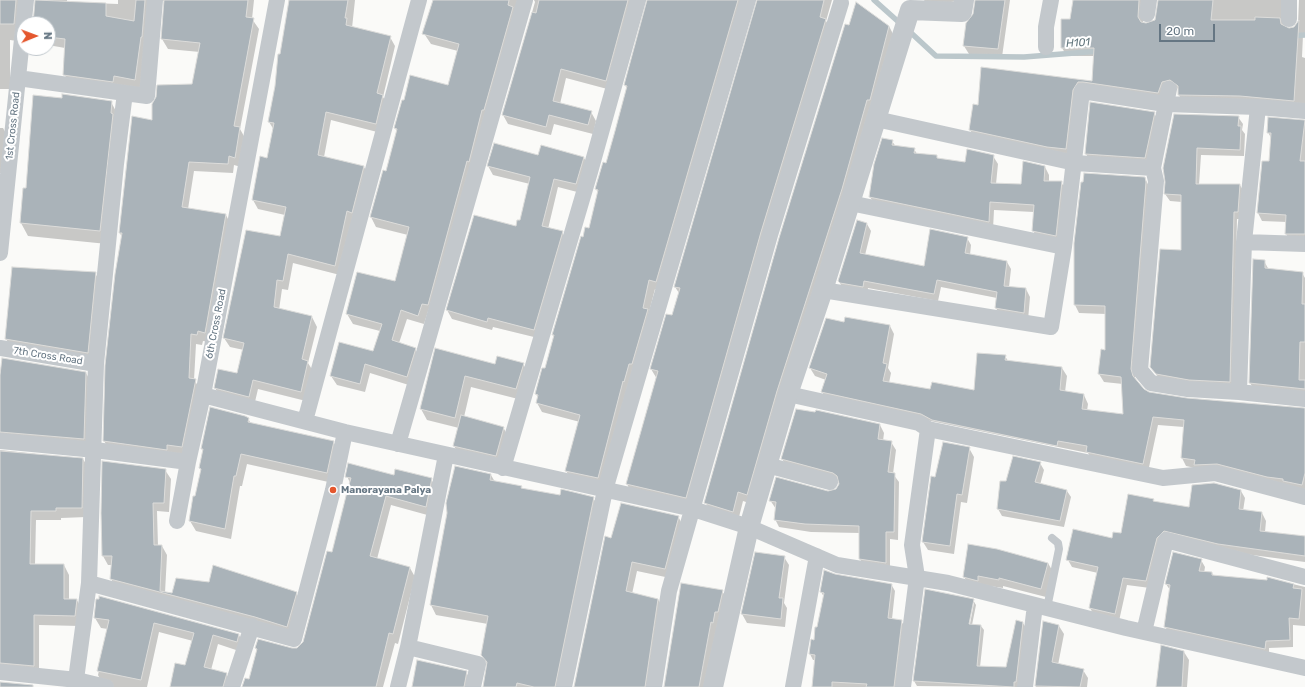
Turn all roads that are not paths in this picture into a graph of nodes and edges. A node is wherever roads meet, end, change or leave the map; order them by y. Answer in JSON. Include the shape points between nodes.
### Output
{"nodes":[{"id":1,"x":26,"y":0,"type":"edge"},
{"id":2,"x":155,"y":0,"type":"edge"},
{"id":3,"x":277,"y":0,"type":"edge"},
{"id":4,"x":419,"y":0,"type":"edge"},
{"id":5,"x":526,"y":0,"type":"edge"},
{"id":6,"x":638,"y":0,"type":"edge"},
{"id":7,"x":748,"y":0,"type":"edge"},
{"id":8,"x":964,"y":0,"type":"edge"},
{"id":9,"x":1051,"y":0,"type":"edge"},
{"id":10,"x":1289,"y":0,"type":"edge"},
{"id":11,"x":841,"y":3,"type":"dead end"},
{"id":12,"x":1289,"y":19,"type":"dead end"},
{"id":13,"x":1046,"y":47,"type":"dead end"},
{"id":14,"x":18,"y":78,"type":"junction"},
{"id":15,"x":1169,"y":89,"type":"dead end"},
{"id":16,"x":125,"y":93,"type":"junction"},
{"id":17,"x":1165,"y":104,"type":"junction"},
{"id":18,"x":1258,"y":107,"type":"junction"},
{"id":19,"x":1305,"y":111,"type":"edge"},
{"id":20,"x":876,"y":119,"type":"junction"},
{"id":21,"x":1074,"y":163,"type":"junction"},
{"id":22,"x":1153,"y":168,"type":"junction"},
{"id":23,"x":850,"y":202,"type":"junction"},
{"id":24,"x":1244,"y":242,"type":"junction"},
{"id":25,"x":1305,"y":244,"type":"edge"},
{"id":26,"x":1064,"y":246,"type":"junction"},
{"id":27,"x":0,"y":253,"type":"edge"},
{"id":28,"x":823,"y":290,"type":"junction"},
{"id":29,"x":0,"y":348,"type":"edge"},
{"id":30,"x":96,"y":364,"type":"junction"},
{"id":31,"x":1239,"y":392,"type":"junction"},
{"id":32,"x":788,"y":394,"type":"junction"},
{"id":33,"x":203,"y":396,"type":"junction"},
{"id":34,"x":1305,"y":399,"type":"edge"},
{"id":35,"x":305,"y":421,"type":"junction"},
{"id":36,"x":928,"y":429,"type":"junction"},
{"id":37,"x":345,"y":432,"type":"junction"},
{"id":38,"x":0,"y":441,"type":"edge"},
{"id":39,"x":398,"y":444,"type":"junction"},
{"id":40,"x":94,"y":450,"type":"junction"},
{"id":41,"x":446,"y":455,"type":"junction"},
{"id":42,"x":188,"y":462,"type":"junction"},
{"id":43,"x":767,"y":465,"type":"junction"},
{"id":44,"x":503,"y":468,"type":"junction"},
{"id":45,"x":830,"y":482,"type":"dead end"},
{"id":46,"x":605,"y":490,"type":"junction"},
{"id":47,"x":1305,"y":497,"type":"edge"},
{"id":48,"x":693,"y":509,"type":"junction"},
{"id":49,"x":177,"y":521,"type":"dead end"},
{"id":50,"x":749,"y":527,"type":"junction"},
{"id":51,"x":1052,"y":538,"type":"dead end"},
{"id":52,"x":817,"y":556,"type":"junction"},
{"id":53,"x":917,"y":577,"type":"junction"},
{"id":54,"x":1305,"y":577,"type":"edge"},
{"id":55,"x":89,"y":583,"type":"junction"},
{"id":56,"x":1041,"y":606,"type":"junction"},
{"id":57,"x":252,"y":626,"type":"junction"},
{"id":58,"x":1144,"y":632,"type":"junction"},
{"id":59,"x":408,"y":647,"type":"junction"},
{"id":60,"x":1305,"y":668,"type":"edge"},
{"id":61,"x":0,"y":672,"type":"edge"},
{"id":62,"x":76,"y":684,"type":"edge"},
{"id":63,"x":106,"y":687,"type":"edge"},
{"id":64,"x":232,"y":687,"type":"edge"},
{"id":65,"x":398,"y":687,"type":"edge"},
{"id":66,"x":473,"y":687,"type":"edge"},
{"id":67,"x":564,"y":687,"type":"edge"},
{"id":68,"x":654,"y":687,"type":"edge"},
{"id":69,"x":713,"y":687,"type":"edge"},
{"id":70,"x":793,"y":687,"type":"edge"},
{"id":71,"x":903,"y":687,"type":"edge"},
{"id":72,"x":1025,"y":687,"type":"edge"}],
"edges":[{"from":1,"to":14,"type":"street","name":"1st Cross Road"},
{"from":2,"to":16,"type":"street","via":[[147,96]]},
{"from":3,"to":33,"type":"street","name":"6th Cross Road"},
{"from":4,"to":35,"type":"street"},
{"from":5,"to":39,"type":"street"},
{"from":6,"to":44,"type":"street"},
{"from":7,"to":46,"type":"street"},
{"from":8,"to":20,"type":"street","via":[[962,12],[910,10]]},
{"from":9,"to":13,"type":"street","via":[[1046,27]]},
{"from":10,"to":12,"type":"street"},
{"from":11,"to":48,"type":"street","via":[[770,235]]},
{"from":14,"to":16,"type":"street"},
{"from":14,"to":27,"type":"street","name":"1st Cross Road"},
{"from":15,"to":17,"type":"street"},
{"from":16,"to":30,"type":"street"},
{"from":17,"to":18,"type":"street"},
{"from":17,"to":21,"type":"street","via":[[1082,91]]},
{"from":17,"to":22,"type":"street"},
{"from":18,"to":19,"type":"street"},
{"from":18,"to":24,"type":"street"},
{"from":20,"to":21,"type":"street"},
{"from":20,"to":23,"type":"street"},
{"from":21,"to":22,"type":"street"},
{"from":21,"to":26,"type":"street"},
{"from":22,"to":31,"type":"street","via":[[1156,181],[1140,370],[1151,383],[1188,389]]},
{"from":23,"to":26,"type":"street"},
{"from":23,"to":28,"type":"street"},
{"from":24,"to":25,"type":"street"},
{"from":24,"to":31,"type":"street"},
{"from":26,"to":28,"type":"street","via":[[1052,327]]},
{"from":28,"to":32,"type":"street"},
{"from":29,"to":30,"type":"street","name":"7th Cross Road"},
{"from":30,"to":40,"type":"street"},
{"from":31,"to":34,"type":"street"},
{"from":32,"to":36,"type":"street","via":[[919,423]]},
{"from":32,"to":43,"type":"street"},
{"from":33,"to":35,"type":"street"},
{"from":33,"to":42,"type":"street","name":"6th Cross Road"},
{"from":35,"to":37,"type":"street"},
{"from":36,"to":47,"type":"street","via":[[1163,478],[1215,474]]},
{"from":36,"to":53,"type":"street","via":[[912,544]]},
{"from":37,"to":39,"type":"street"},
{"from":37,"to":57,"type":"street","via":[[333,490],[294,639]]},
{"from":38,"to":40,"type":"street"},
{"from":39,"to":41,"type":"street"},
{"from":40,"to":42,"type":"street"},
{"from":40,"to":55,"type":"street"},
{"from":41,"to":44,"type":"street"},
{"from":41,"to":59,"type":"street"},
{"from":42,"to":49,"type":"street","name":"6th Cross Road"},
{"from":43,"to":45,"type":"street"},
{"from":43,"to":50,"type":"street"},
{"from":44,"to":46,"type":"street"},
{"from":46,"to":48,"type":"street"},
{"from":46,"to":67,"type":"street"},
{"from":48,"to":50,"type":"street"},
{"from":48,"to":68,"type":"street","via":[[668,591]]},
{"from":50,"to":52,"type":"street"},
{"from":50,"to":69,"type":"street"},
{"from":51,"to":56,"type":"lane","via":[[1058,542],[1059,549]]},
{"from":52,"to":53,"type":"street","via":[[837,565]]},
{"from":52,"to":70,"type":"street"},
{"from":53,"to":56,"type":"street"},
{"from":53,"to":71,"type":"street"},
{"from":54,"to":58,"type":"street","via":[[1166,540]]},
{"from":55,"to":57,"type":"street"},
{"from":55,"to":62,"type":"street"},
{"from":56,"to":58,"type":"street"},
{"from":56,"to":72,"type":"street"},
{"from":57,"to":64,"type":"street"},
{"from":58,"to":60,"type":"street"},
{"from":59,"to":65,"type":"street"},
{"from":59,"to":66,"type":"street","via":[[478,664]]},
{"from":61,"to":62,"type":"street"},
{"from":62,"to":63,"type":"street"}]}
